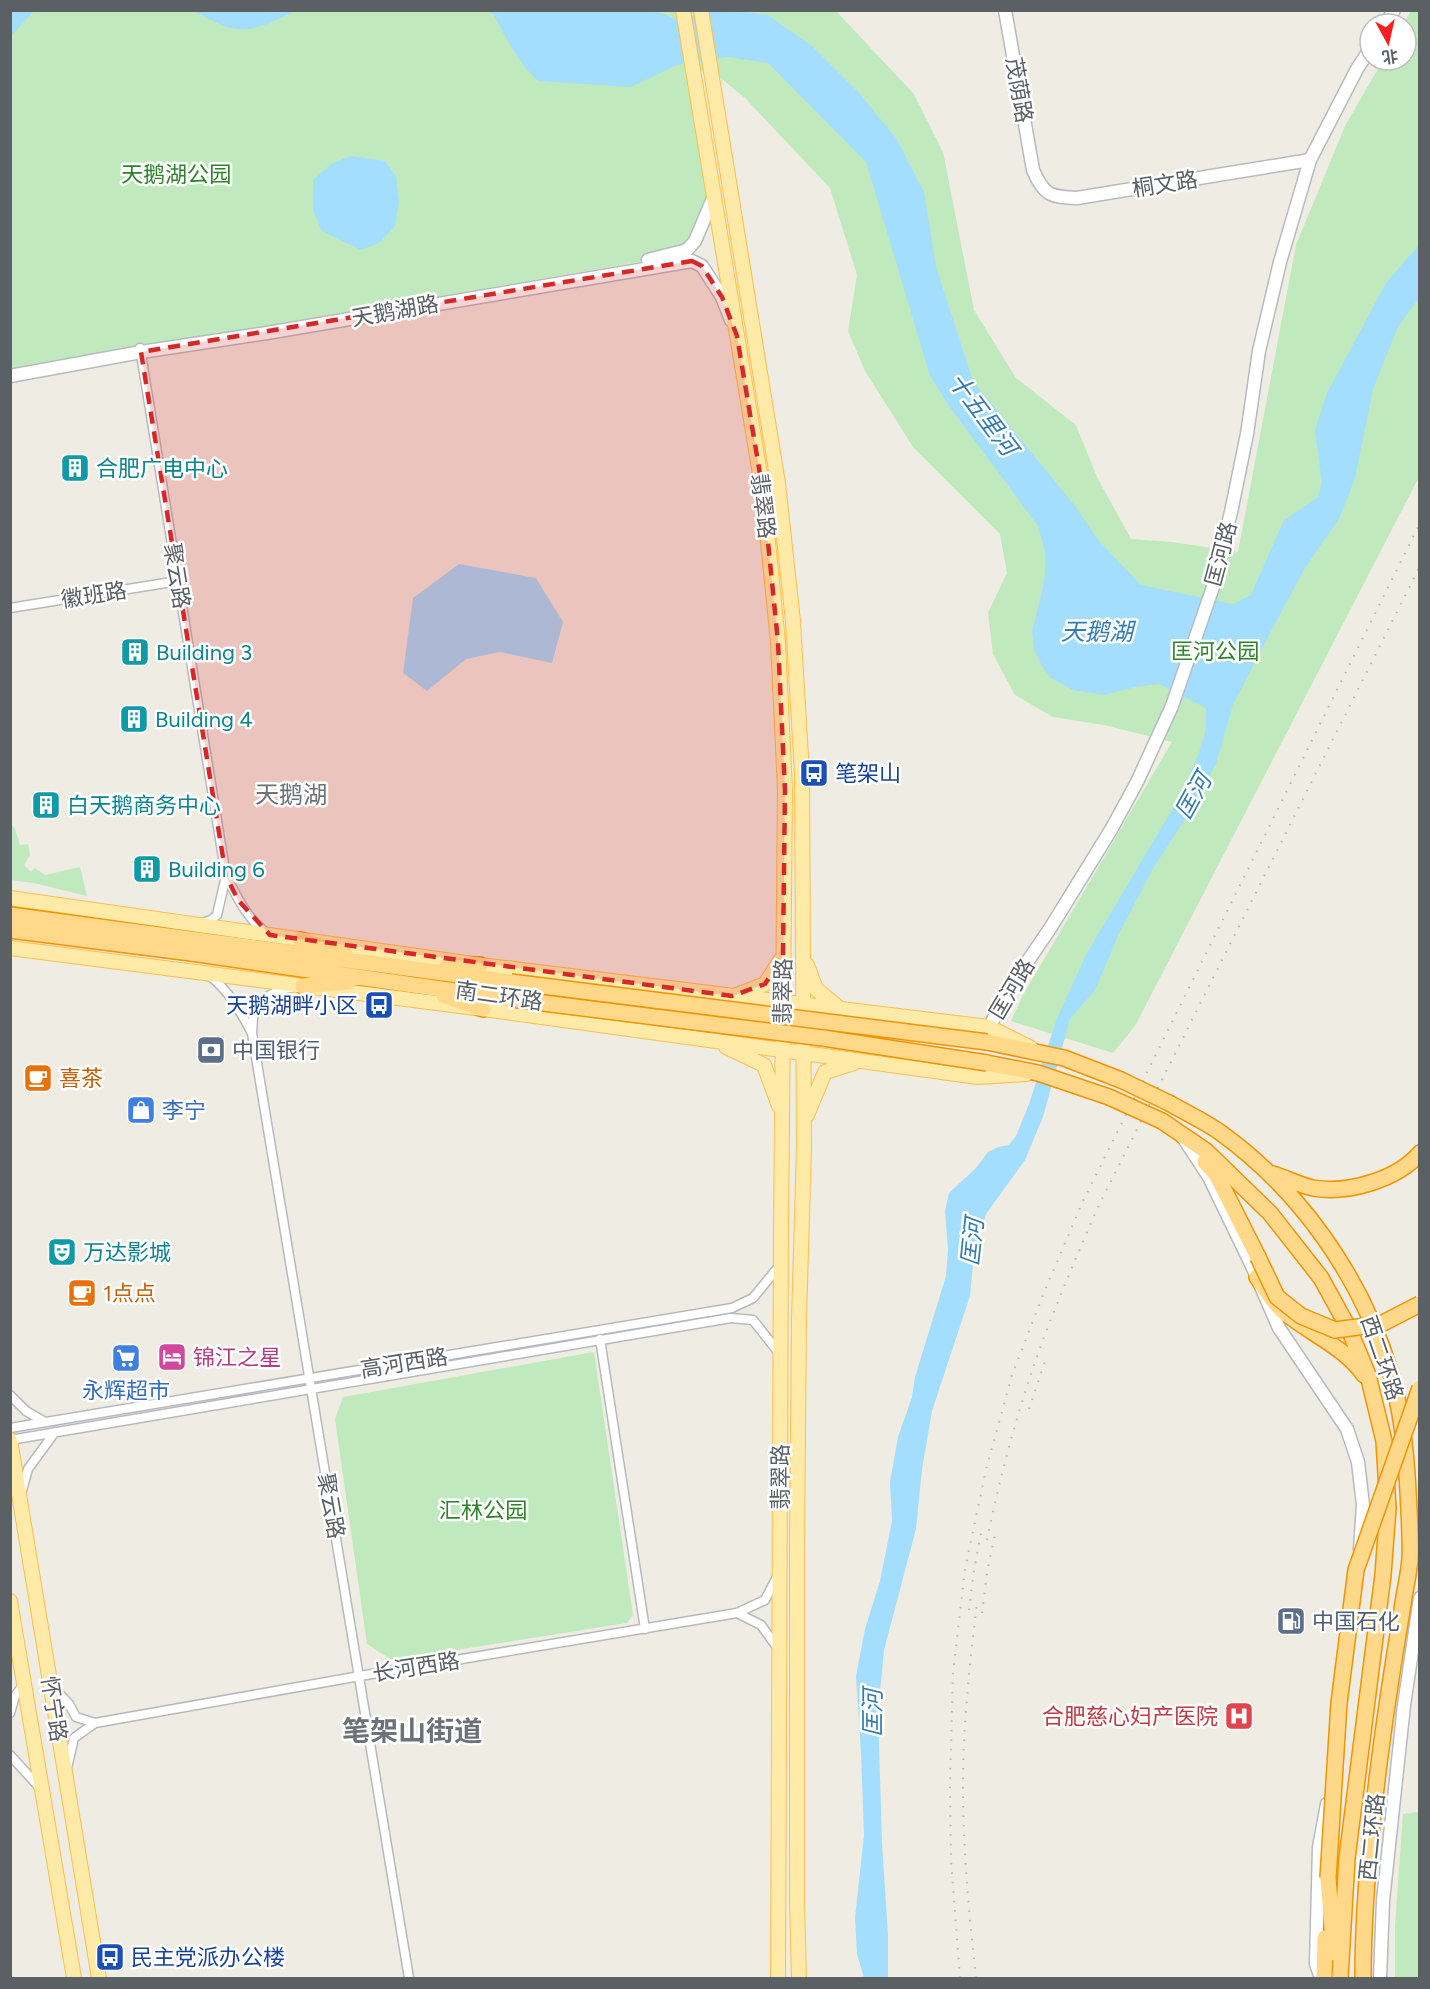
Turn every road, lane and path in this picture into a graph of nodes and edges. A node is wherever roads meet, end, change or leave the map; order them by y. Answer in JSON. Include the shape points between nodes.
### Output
{"nodes":[{"id":1,"x":683,"y":10,"type":"edge"},
{"id":2,"x":701,"y":10,"type":"edge"},
{"id":3,"x":1005,"y":10,"type":"edge"},
{"id":4,"x":1358,"y":67,"type":"edge"},
{"id":5,"x":1310,"y":160,"type":"junction"},
{"id":6,"x":1033,"y":171,"type":"joint"},
{"id":7,"x":714,"y":196,"type":"junction"},
{"id":8,"x":737,"y":336,"type":"junction"},
{"id":9,"x":140,"y":350,"type":"junction"},
{"id":10,"x":10,"y":370,"type":"edge"},
{"id":11,"x":10,"y":376,"type":"edge"},
{"id":12,"x":178,"y":581,"type":"junction"},
{"id":13,"x":10,"y":608,"type":"edge"},
{"id":14,"x":226,"y":876,"type":"junction"},
{"id":15,"x":10,"y":898,"type":"edge"},
{"id":16,"x":10,"y":915,"type":"edge"},
{"id":17,"x":197,"y":925,"type":"junction"},
{"id":18,"x":10,"y":930,"type":"edge"},
{"id":19,"x":270,"y":935,"type":"junction"},
{"id":20,"x":301,"y":940,"type":"junction"},
{"id":21,"x":10,"y":948,"type":"edge"},
{"id":22,"x":803,"y":954,"type":"junction"},
{"id":23,"x":783,"y":956,"type":"junction"},
{"id":24,"x":480,"y":965,"type":"junction"},
{"id":25,"x":384,"y":970,"type":"junction"},
{"id":26,"x":208,"y":974,"type":"junction"},
{"id":27,"x":398,"y":981,"type":"junction"},
{"id":28,"x":303,"y":986,"type":"junction"},
{"id":29,"x":732,"y":996,"type":"junction"},
{"id":30,"x":783,"y":1002,"type":"junction"},
{"id":31,"x":803,"y":1005,"type":"junction"},
{"id":32,"x":483,"y":1009,"type":"junction"},
{"id":33,"x":841,"y":1009,"type":"junction"},
{"id":34,"x":252,"y":1033,"type":"junction"},
{"id":35,"x":988,"y":1035,"type":"junction"},
{"id":36,"x":715,"y":1042,"type":"junction"},
{"id":37,"x":782,"y":1051,"type":"junction"},
{"id":38,"x":804,"y":1054,"type":"junction"},
{"id":39,"x":859,"y":1061,"type":"junction"},
{"id":40,"x":1038,"y":1073,"type":"junction"},
{"id":41,"x":1120,"y":1080,"type":"joint"},
{"id":42,"x":1109,"y":1096,"type":"joint"},
{"id":43,"x":782,"y":1114,"type":"junction"},
{"id":44,"x":804,"y":1122,"type":"junction"},
{"id":45,"x":1179,"y":1133,"type":"junction"},
{"id":46,"x":1419,"y":1153,"type":"edge"},
{"id":47,"x":1267,"y":1172,"type":"junction"},
{"id":48,"x":781,"y":1265,"type":"junction"},
{"id":49,"x":1257,"y":1277,"type":"junction"},
{"id":50,"x":1419,"y":1304,"type":"edge"},
{"id":51,"x":600,"y":1339,"type":"junction"},
{"id":52,"x":780,"y":1354,"type":"junction"},
{"id":53,"x":309,"y":1379,"type":"junction"},
{"id":54,"x":1370,"y":1385,"type":"junction"},
{"id":55,"x":1419,"y":1388,"type":"edge"},
{"id":56,"x":311,"y":1389,"type":"junction"},
{"id":57,"x":10,"y":1395,"type":"edge"},
{"id":58,"x":46,"y":1423,"type":"junction"},
{"id":59,"x":10,"y":1428,"type":"edge"},
{"id":60,"x":56,"y":1432,"type":"junction"},
{"id":61,"x":10,"y":1440,"type":"edge"},
{"id":62,"x":20,"y":1497,"type":"junction"},
{"id":63,"x":1419,"y":1514,"type":"edge"},
{"id":64,"x":1410,"y":1560,"type":"junction"},
{"id":65,"x":780,"y":1571,"type":"junction"},
{"id":66,"x":1419,"y":1598,"type":"edge"},
{"id":67,"x":10,"y":1601,"type":"edge"},
{"id":68,"x":737,"y":1613,"type":"junction"},
{"id":69,"x":645,"y":1629,"type":"junction"},
{"id":70,"x":779,"y":1651,"type":"junction"},
{"id":71,"x":1419,"y":1654,"type":"edge"},
{"id":72,"x":1410,"y":1666,"type":"junction"},
{"id":73,"x":360,"y":1676,"type":"junction"},
{"id":74,"x":50,"y":1683,"type":"junction"},
{"id":75,"x":25,"y":1684,"type":"junction"},
{"id":76,"x":10,"y":1713,"type":"edge"},
{"id":77,"x":95,"y":1723,"type":"junction"},
{"id":78,"x":10,"y":1755,"type":"edge"},
{"id":79,"x":65,"y":1777,"type":"junction"},
{"id":80,"x":43,"y":1793,"type":"junction"},
{"id":81,"x":1328,"y":1878,"type":"junction"},
{"id":82,"x":1364,"y":1912,"type":"junction"},
{"id":83,"x":74,"y":1978,"type":"edge"},
{"id":84,"x":99,"y":1978,"type":"edge"},
{"id":85,"x":410,"y":1978,"type":"edge"},
{"id":86,"x":778,"y":1978,"type":"edge"},
{"id":87,"x":799,"y":1978,"type":"edge"},
{"id":88,"x":1322,"y":1978,"type":"edge"},
{"id":89,"x":1338,"y":1978,"type":"edge"},
{"id":90,"x":1363,"y":1978,"type":"edge"},
{"id":91,"x":1371,"y":1978,"type":"edge"},
{"id":92,"x":1380,"y":1978,"type":"edge"}],
"edges":[{"from":1,"to":7,"type":"main road","name":"翡翠路"},
{"from":2,"to":22,"type":"main road","name":"翡翠路","via":[[778,483],[793,621],[802,774]]},
{"from":3,"to":6,"type":"street","name":"茂荫路"},
{"from":4,"to":5,"type":"street","name":"匡河路"},
{"from":5,"to":6,"type":"street","name":"桐文路","via":[[1077,198],[1053,197],[1039,186]]},
{"from":5,"to":35,"type":"street","name":"匡河路","via":[[1259,351],[1232,512],[1212,587],[1172,706],[1112,828],[1021,971]]},
{"from":7,"to":8,"type":"main road","name":"翡翠路"},
{"from":7,"to":9,"type":"street","name":"天鹅湖路","via":[[695,241],[687,250],[666,256]]},
{"from":8,"to":9,"type":"street","name":"天鹅湖路","via":[[722,297],[702,266],[692,261],[267,333]]},
{"from":8,"to":23,"type":"main road","name":"翡翠路","via":[[763,492],[778,642],[785,790]]},
{"from":9,"to":10,"type":"street","name":"天鹅湖路"},
{"from":9,"to":11,"type":"street","name":"天鹅湖路"},
{"from":9,"to":12,"type":"street","name":"聚云路"},
{"from":12,"to":13,"type":"street","name":"徽班路"},
{"from":12,"to":14,"type":"street","name":"聚云路"},
{"from":14,"to":17,"type":"street","name":"聚云路","via":[[217,915]]},
{"from":14,"to":19,"type":"street","name":"聚云路","via":[[247,913]]},
{"from":15,"to":17,"type":"main road"},
{"from":16,"to":25,"type":"highway","name":"南二环路"},
{"from":17,"to":19,"type":"main road"},
{"from":18,"to":25,"type":"highway","name":"南二环路","via":[[191,953]]},
{"from":19,"to":20,"type":"main road"},
{"from":20,"to":24,"type":"main road"},
{"from":20,"to":25,"type":"highway"},
{"from":21,"to":26,"type":"main road"},
{"from":22,"to":31,"type":"main road","name":"翡翠路"},
{"from":22,"to":33,"type":"main road","via":[[816,989]]},
{"from":23,"to":29,"type":"main road","via":[[765,984]]},
{"from":23,"to":30,"type":"main road","name":"翡翠路"},
{"from":24,"to":25,"type":"highway"},
{"from":24,"to":29,"type":"main road"},
{"from":25,"to":27,"type":"highway","name":"南二环路"},
{"from":25,"to":28,"type":"highway"},
{"from":25,"to":35,"type":"highway","name":"南二环路","bridge":true},
{"from":26,"to":28,"type":"main road"},
{"from":26,"to":34,"type":"street","via":[[235,1001]]},
{"from":27,"to":32,"type":"highway"},
{"from":27,"to":40,"type":"highway","name":"南二环路","bridge":true,"via":[[823,1038]]},
{"from":28,"to":32,"type":"main road"},
{"from":28,"to":34,"type":"street","via":[[282,989],[261,1002],[254,1012]]},
{"from":29,"to":30,"type":"main road"},
{"from":30,"to":31,"type":"main road"},
{"from":30,"to":37,"type":"main road","name":"翡翠路"},
{"from":31,"to":33,"type":"main road"},
{"from":31,"to":38,"type":"main road","name":"翡翠路"},
{"from":32,"to":36,"type":"main road"},
{"from":33,"to":35,"type":"main road"},
{"from":34,"to":53,"type":"street","name":"聚云路"},
{"from":35,"to":41,"type":"highway","name":"南二环路"},
{"from":36,"to":37,"type":"main road"},
{"from":36,"to":43,"type":"main road","via":[[764,1065]]},
{"from":37,"to":38,"type":"main road"},
{"from":37,"to":43,"type":"main road","name":"翡翠路"},
{"from":38,"to":39,"type":"main road"},
{"from":38,"to":44,"type":"main road","name":"翡翠路"},
{"from":39,"to":40,"type":"main road","via":[[978,1077]]},
{"from":39,"to":44,"type":"main road","via":[[825,1072]]},
{"from":40,"to":42,"type":"highway","name":"南二环路"},
{"from":41,"to":47,"type":"highway","name":"西二环路","bridge":true,"via":[[1220,1132]]},
{"from":42,"to":45,"type":"highway","name":"西二环路","bridge":true},
{"from":43,"to":48,"type":"main road","name":"翡翠路"},
{"from":44,"to":87,"type":"main road","name":"翡翠路","via":[[797,1546]]},
{"from":45,"to":49,"type":"street","via":[[1209,1176]]},
{"from":45,"to":50,"type":"highway","bridge":true,"via":[[1216,1174],[1277,1297],[1301,1316],[1335,1330],[1381,1324]]},
{"from":45,"to":54,"type":"highway","name":"西二环路","via":[[1206,1151],[1294,1242],[1321,1278],[1348,1327]]},
{"from":46,"to":47,"type":"highway","via":[[1411,1163],[1380,1181],[1344,1189],[1313,1188]]},
{"from":47,"to":64,"type":"highway","name":"西二环路","via":[[1314,1223],[1342,1264],[1378,1336],[1391,1373],[1406,1455]]},
{"from":48,"to":52,"type":"main road","name":"翡翠路"},
{"from":48,"to":53,"type":"street","name":"高河西路","via":[[753,1298],[732,1308]]},
{"from":49,"to":54,"type":"highway","via":[[1281,1310],[1345,1355],[1360,1368]]},
{"from":49,"to":88,"type":"street","via":[[1279,1328],[1347,1429],[1358,1462],[1363,1504],[1349,1677],[1319,1847],[1316,1964]]},
{"from":51,"to":52,"type":"street","name":"高河西路","via":[[731,1318],[753,1320]]},
{"from":51,"to":56,"type":"street","name":"高河西路"},
{"from":51,"to":69,"type":"street"},
{"from":52,"to":65,"type":"main road","name":"翡翠路"},
{"from":53,"to":56,"type":"street","name":"聚云路"},
{"from":53,"to":58,"type":"street","name":"高河西路"},
{"from":54,"to":89,"type":"highway","name":"西二环路","via":[[1384,1441],[1388,1508],[1347,1858]]},
{"from":55,"to":81,"type":"highway","bridge":true,"via":[[1356,1570],[1339,1703]]},
{"from":56,"to":60,"type":"street","name":"高河西路"},
{"from":56,"to":73,"type":"street","name":"聚云路"},
{"from":57,"to":58,"type":"street"},
{"from":58,"to":59,"type":"street","name":"高河西路"},
{"from":60,"to":61,"type":"street","name":"高河西路"},
{"from":60,"to":62,"type":"street","via":[[28,1469]]},
{"from":61,"to":62,"type":"main road","name":"怀宁路"},
{"from":62,"to":74,"type":"main road","name":"怀宁路"},
{"from":63,"to":64,"type":"highway"},
{"from":64,"to":82,"type":"highway","name":"西二环路","via":[[1376,1788]]},
{"from":65,"to":68,"type":"street","name":"长河西路","via":[[765,1600]]},
{"from":65,"to":70,"type":"main road","name":"翡翠路"},
{"from":66,"to":72,"type":"street"},
{"from":67,"to":75,"type":"main road","name":"怀宁路"},
{"from":68,"to":69,"type":"street","name":"长河西路"},
{"from":68,"to":70,"type":"street","via":[[761,1625]]},
{"from":69,"to":73,"type":"street","name":"长河西路"},
{"from":70,"to":86,"type":"main road","name":"翡翠路"},
{"from":71,"to":72,"type":"street"},
{"from":72,"to":92,"type":"street","via":[[1383,1901]]},
{"from":73,"to":77,"type":"street","name":"长河西路"},
{"from":73,"to":85,"type":"street","name":"聚云路"},
{"from":74,"to":77,"type":"street","via":[[76,1717]]},
{"from":74,"to":79,"type":"main road","name":"怀宁路"},
{"from":75,"to":76,"type":"street","via":[[15,1696]]},
{"from":75,"to":80,"type":"main road","name":"怀宁路"},
{"from":77,"to":79,"type":"street","via":[[74,1738]]},
{"from":78,"to":80,"type":"street"},
{"from":79,"to":84,"type":"main road","name":"怀宁路"},
{"from":80,"to":83,"type":"main road","name":"怀宁路"},
{"from":81,"to":88,"type":"highway","name":"西二环路"},
{"from":81,"to":89,"type":"highway"},
{"from":82,"to":90,"type":"highway","name":"西二环路"},
{"from":82,"to":91,"type":"highway"}]}
